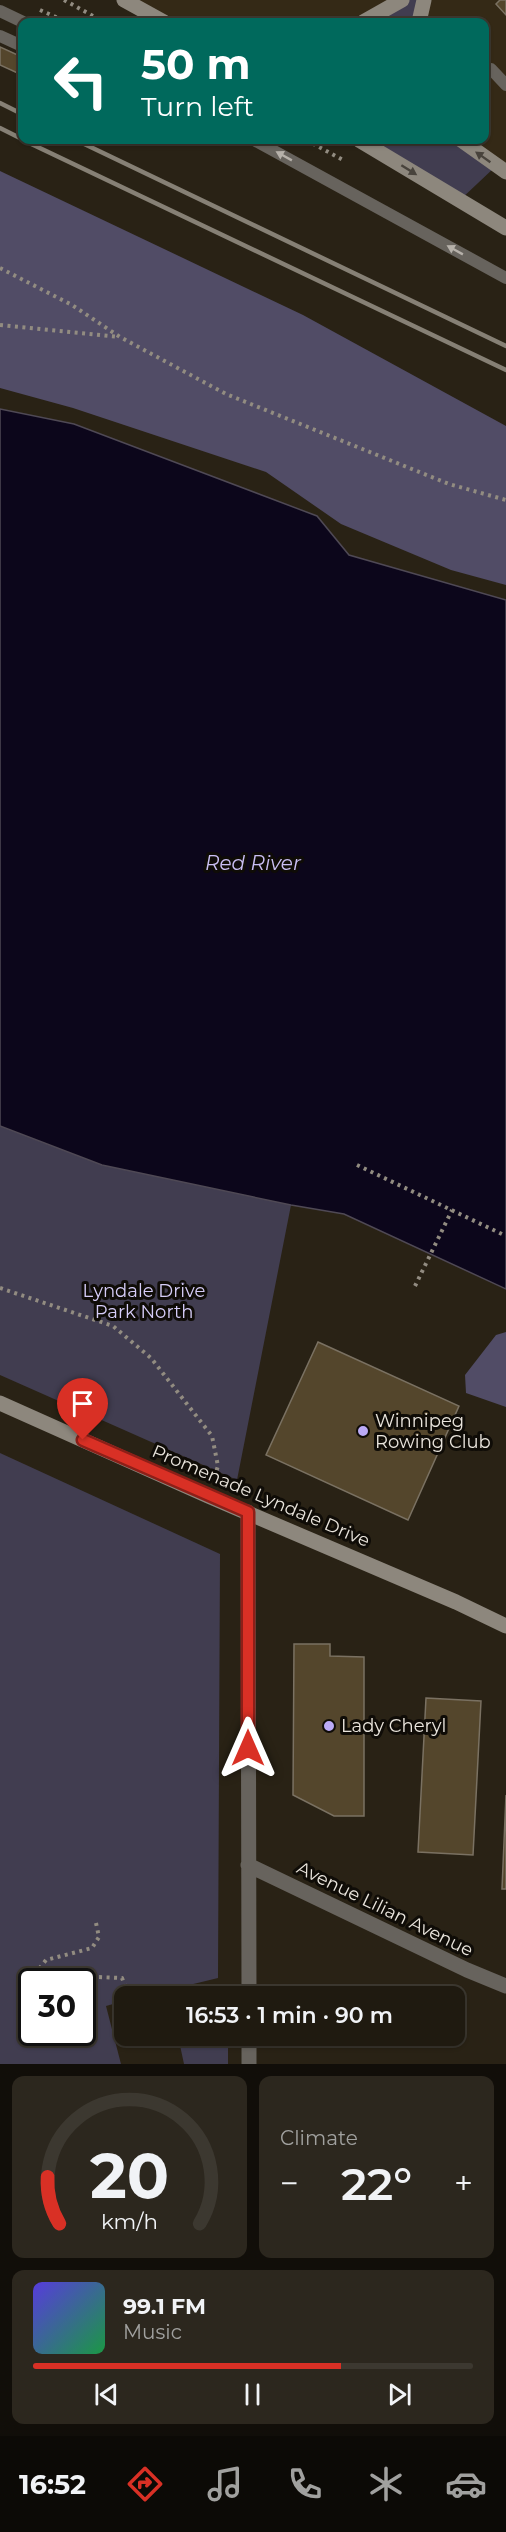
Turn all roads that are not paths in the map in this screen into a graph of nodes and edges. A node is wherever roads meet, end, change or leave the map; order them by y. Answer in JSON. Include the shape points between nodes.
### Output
{"nodes":[{"id":1,"x":124,"y":0,"type":"edge"},
{"id":2,"x":402,"y":0,"type":"edge"},
{"id":3,"x":424,"y":0,"type":"edge"},
{"id":4,"x":0,"y":11,"type":"edge"},
{"id":5,"x":157,"y":18,"type":"edge"},
{"id":6,"x":370,"y":18,"type":"edge"},
{"id":7,"x":420,"y":18,"type":"edge"},
{"id":8,"x":18,"y":20,"type":"edge"},
{"id":9,"x":0,"y":36,"type":"edge"},
{"id":10,"x":18,"y":44,"type":"edge"},
{"id":11,"x":491,"y":69,"type":"dead end"},
{"id":12,"x":506,"y":85,"type":"edge"},
{"id":13,"x":261,"y":144,"type":"edge"},
{"id":14,"x":366,"y":144,"type":"edge"},
{"id":15,"x":467,"y":144,"type":"edge"},
{"id":16,"x":506,"y":172,"type":"edge"},
{"id":17,"x":506,"y":228,"type":"edge"},
{"id":18,"x":506,"y":278,"type":"edge"},
{"id":19,"x":0,"y":1403,"type":"edge"},
{"id":20,"x":248,"y":1512,"type":"junction"},
{"id":21,"x":506,"y":1626,"type":"edge"},
{"id":22,"x":249,"y":1865,"type":"junction"},
{"id":23,"x":249,"y":1986,"type":"edge"},
{"id":24,"x":506,"y":1986,"type":"edge"},
{"id":25,"x":249,"y":2046,"type":"edge"},
{"id":26,"x":249,"y":2064,"type":"edge"}],
"edges":[{"from":1,"to":5,"type":"street"},
{"from":2,"to":6,"type":"street"},
{"from":3,"to":7,"type":"street"},
{"from":4,"to":8,"type":"lane"},
{"from":9,"to":10,"type":"lane"},
{"from":11,"to":12,"type":"lane"},
{"from":18,"to":13,"type":"lane","one_way":true},
{"from":14,"to":17,"type":"street","one_way":true},
{"from":16,"to":15,"type":"street","one_way":true},
{"from":19,"to":20,"type":"street","name":"Promenade Lyndale Drive"},
{"from":20,"to":21,"type":"street","name":"Promenade Lyndale Drive"},
{"from":20,"to":22,"type":"street"},
{"from":22,"to":23,"type":"street"},
{"from":22,"to":24,"type":"street","name":"Avenue Lilian Avenue"},
{"from":25,"to":26,"type":"street"}]}
